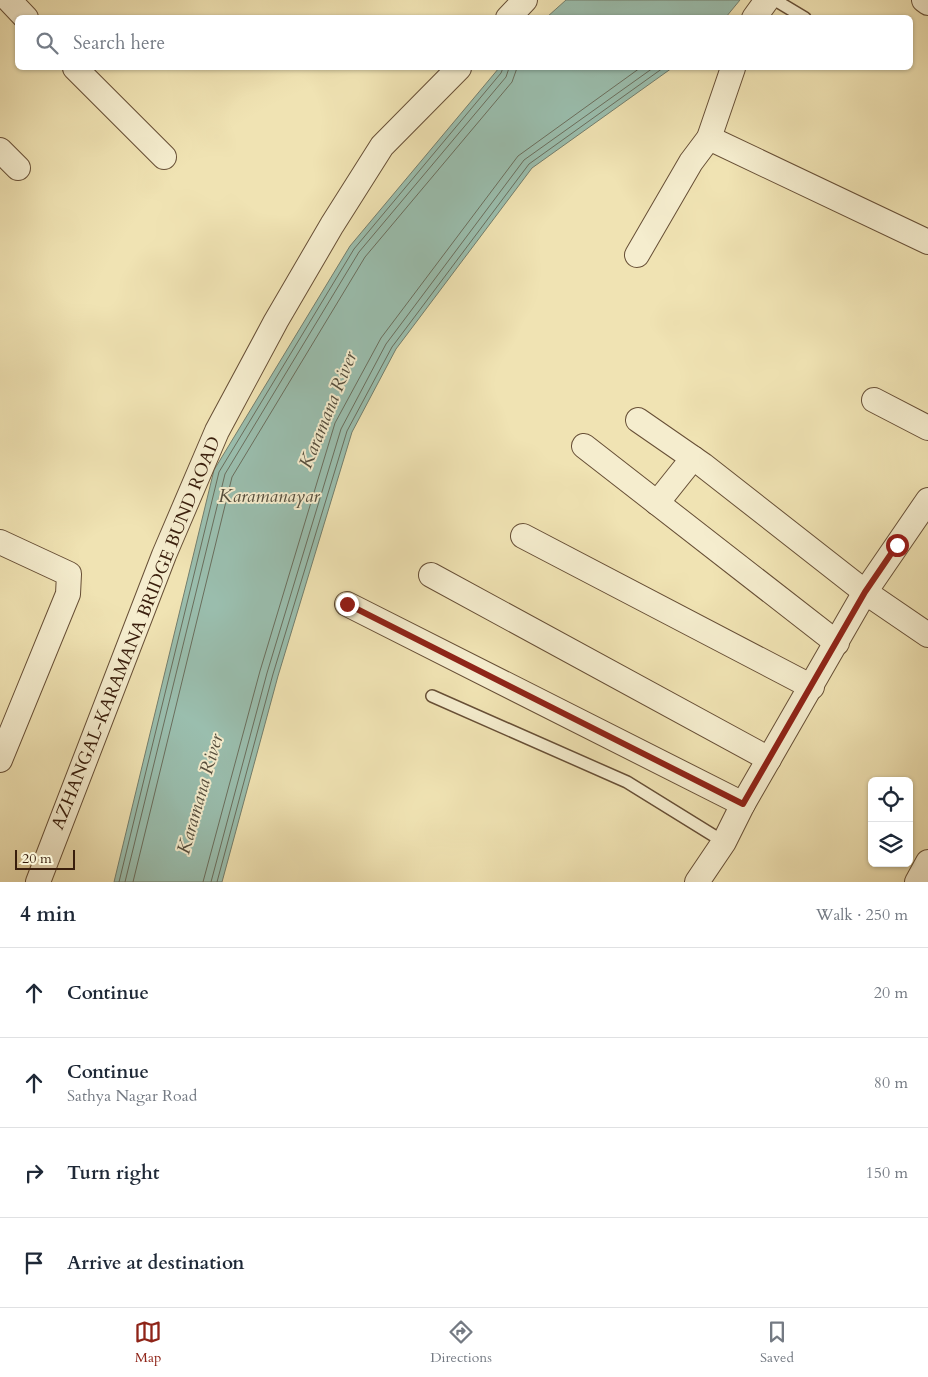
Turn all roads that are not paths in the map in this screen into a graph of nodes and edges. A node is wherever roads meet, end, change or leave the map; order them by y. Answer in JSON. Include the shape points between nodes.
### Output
{"nodes":[{"id":1,"x":9,"y":0,"type":"edge"},
{"id":2,"x":525,"y":0,"type":"edge"},
{"id":3,"x":767,"y":0,"type":"edge"},
{"id":4,"x":775,"y":0,"type":"edge"},
{"id":5,"x":924,"y":0,"type":"edge"},
{"id":6,"x":928,"y":3,"type":"edge"},
{"id":7,"x":23,"y":15,"type":"edge"},
{"id":8,"x":511,"y":15,"type":"edge"},
{"id":9,"x":756,"y":15,"type":"edge"},
{"id":10,"x":800,"y":15,"type":"edge"},
{"id":11,"x":77,"y":70,"type":"edge"},
{"id":12,"x":457,"y":70,"type":"edge"},
{"id":13,"x":732,"y":70,"type":"edge"},
{"id":14,"x":709,"y":138,"type":"junction"},
{"id":15,"x":0,"y":150,"type":"edge"},
{"id":16,"x":164,"y":157,"type":"dead end"},
{"id":17,"x":18,"y":168,"type":"dead end"},
{"id":18,"x":928,"y":242,"type":"edge"},
{"id":19,"x":637,"y":255,"type":"dead end"},
{"id":20,"x":874,"y":400,"type":"dead end"},
{"id":21,"x":638,"y":420,"type":"dead end"},
{"id":22,"x":928,"y":428,"type":"edge"},
{"id":23,"x":584,"y":446,"type":"dead end"},
{"id":24,"x":692,"y":458,"type":"junction"},
{"id":25,"x":928,"y":500,"type":"edge"},
{"id":26,"x":657,"y":503,"type":"junction"},
{"id":27,"x":523,"y":536,"type":"dead end"},
{"id":28,"x":0,"y":542,"type":"edge"},
{"id":29,"x":431,"y":575,"type":"dead end"},
{"id":30,"x":865,"y":592,"type":"junction"},
{"id":31,"x":347,"y":604,"type":"dead end"},
{"id":32,"x":928,"y":635,"type":"edge"},
{"id":33,"x":836,"y":643,"type":"junction"},
{"id":34,"x":812,"y":687,"type":"junction"},
{"id":35,"x":432,"y":696,"type":"dead end"},
{"id":36,"x":769,"y":759,"type":"junction"},
{"id":37,"x":0,"y":760,"type":"edge"},
{"id":38,"x":743,"y":804,"type":"junction"},
{"id":39,"x":724,"y":842,"type":"junction"},
{"id":40,"x":928,"y":862,"type":"edge"},
{"id":41,"x":38,"y":882,"type":"edge"},
{"id":42,"x":697,"y":882,"type":"edge"},
{"id":43,"x":917,"y":882,"type":"edge"}],
"edges":[{"from":1,"to":7,"type":"street"},
{"from":2,"to":8,"type":"street"},
{"from":3,"to":9,"type":"street"},
{"from":4,"to":10,"type":"lane"},
{"from":5,"to":6,"type":"street"},
{"from":11,"to":16,"type":"street"},
{"from":12,"to":41,"type":"street","name":"AZHANGAL-KARAMANA BRIDGE BUND ROAD","via":[[382,146],[280,313],[216,431],[164,555]]},
{"from":13,"to":14,"type":"street"},
{"from":14,"to":18,"type":"street"},
{"from":14,"to":19,"type":"street","via":[[691,162]]},
{"from":15,"to":17,"type":"street"},
{"from":20,"to":22,"type":"street"},
{"from":21,"to":24,"type":"street"},
{"from":23,"to":26,"type":"street"},
{"from":24,"to":26,"type":"street"},
{"from":24,"to":30,"type":"street"},
{"from":25,"to":30,"type":"street"},
{"from":26,"to":33,"type":"street"},
{"from":27,"to":34,"type":"street"},
{"from":28,"to":37,"type":"street","via":[[69,574],[68,594]]},
{"from":29,"to":36,"type":"street"},
{"from":30,"to":32,"type":"street"},
{"from":30,"to":33,"type":"street"},
{"from":31,"to":38,"type":"street"},
{"from":33,"to":34,"type":"street"},
{"from":34,"to":36,"type":"street"},
{"from":35,"to":39,"type":"lane","via":[[627,782]]},
{"from":36,"to":38,"type":"street"},
{"from":38,"to":39,"type":"street"},
{"from":39,"to":42,"type":"street"},
{"from":40,"to":43,"type":"street"}]}
